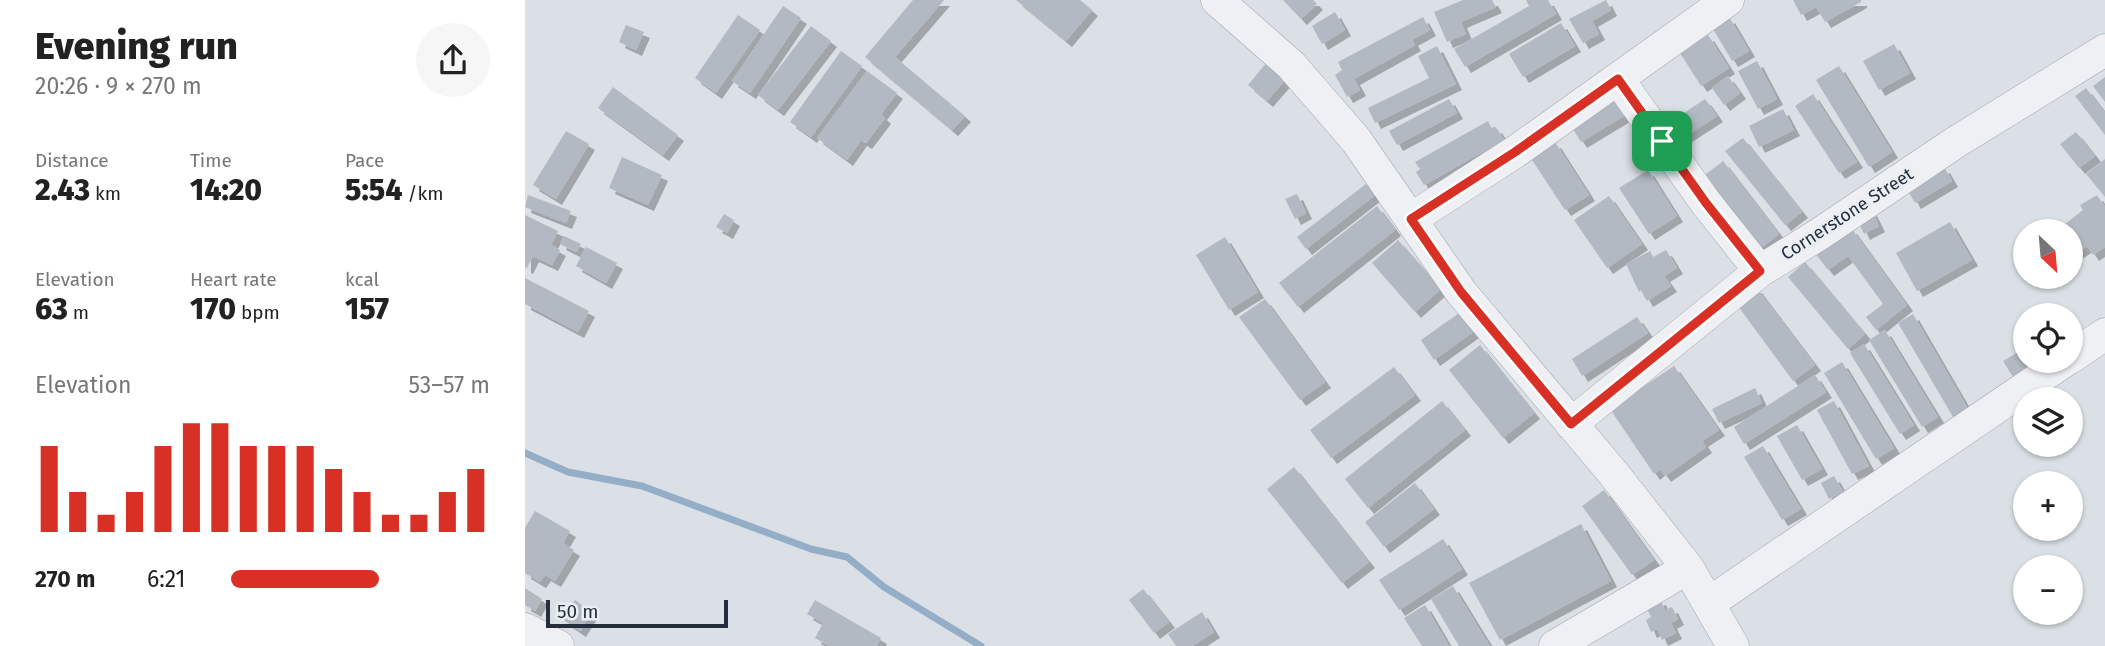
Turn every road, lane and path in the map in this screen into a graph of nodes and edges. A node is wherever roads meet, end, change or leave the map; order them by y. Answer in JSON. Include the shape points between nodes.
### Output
{"nodes":[{"id":1,"x":1217,"y":0,"type":"edge"},
{"id":2,"x":1728,"y":0,"type":"edge"},
{"id":3,"x":2105,"y":50,"type":"edge"},
{"id":4,"x":1618,"y":79,"type":"junction"},
{"id":5,"x":1411,"y":219,"type":"junction"},
{"id":6,"x":1760,"y":271,"type":"junction"},
{"id":7,"x":2105,"y":334,"type":"edge"},
{"id":8,"x":2083,"y":349,"type":"edge"},
{"id":9,"x":2047,"y":373,"type":"edge"},
{"id":10,"x":1571,"y":424,"type":"junction"},
{"id":11,"x":1688,"y":568,"type":"junction"},
{"id":12,"x":1709,"y":603,"type":"junction"},
{"id":13,"x":525,"y":629,"type":"edge"},
{"id":14,"x":558,"y":646,"type":"edge"},
{"id":15,"x":1555,"y":646,"type":"edge"},
{"id":16,"x":1733,"y":646,"type":"edge"}],
"edges":[{"from":1,"to":5,"type":"street","via":[[1291,65],[1356,140]]},
{"from":2,"to":4,"type":"street"},
{"from":3,"to":6,"type":"street","name":"Cornerstone Street"},
{"from":4,"to":5,"type":"street"},
{"from":4,"to":6,"type":"street"},
{"from":5,"to":10,"type":"street","via":[[1461,292]]},
{"from":6,"to":10,"type":"street","name":"Cornerstone Street"},
{"from":7,"to":8,"type":"street"},
{"from":9,"to":12,"type":"street"},
{"from":10,"to":11,"type":"street"},
{"from":11,"to":12,"type":"street"},
{"from":11,"to":15,"type":"street"},
{"from":12,"to":16,"type":"street"},
{"from":13,"to":14,"type":"street"}]}
